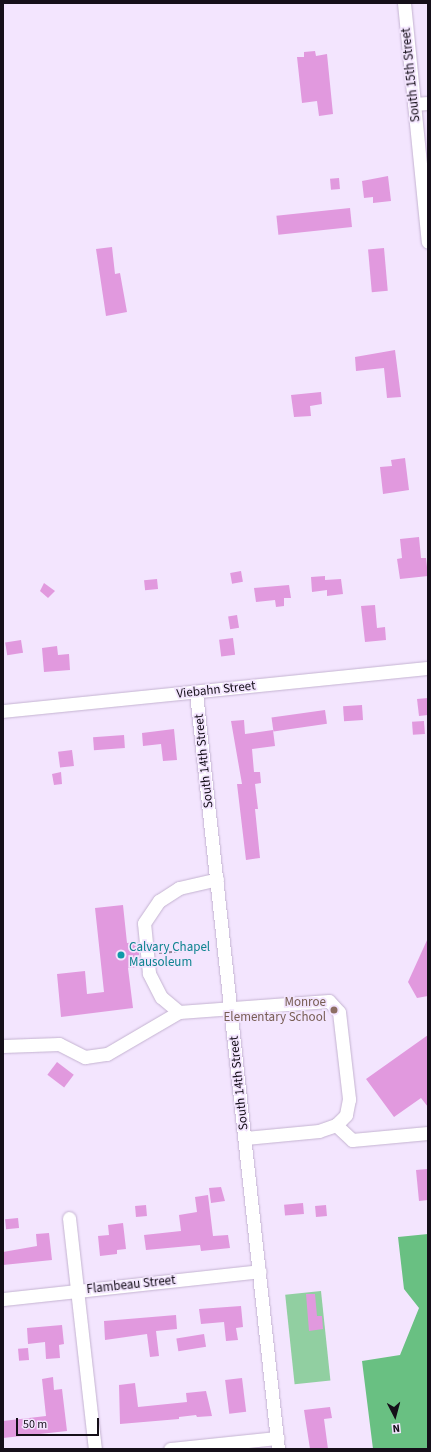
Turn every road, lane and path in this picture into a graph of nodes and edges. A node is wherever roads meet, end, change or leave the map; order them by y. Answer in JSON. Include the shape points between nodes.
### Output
{"nodes":[{"id":1,"x":404,"y":3,"type":"edge"},
{"id":2,"x":428,"y":103,"type":"edge"},
{"id":3,"x":414,"y":104,"type":"junction"},
{"id":4,"x":428,"y":242,"type":"edge"},
{"id":5,"x":428,"y":668,"type":"edge"},
{"id":6,"x":196,"y":693,"type":"junction"},
{"id":7,"x":3,"y":712,"type":"edge"},
{"id":8,"x":217,"y":879,"type":"junction"},
{"id":9,"x":210,"y":949,"type":"dead end"},
{"id":10,"x":157,"y":953,"type":"dead end"},
{"id":11,"x":231,"y":1008,"type":"junction"},
{"id":12,"x":179,"y":1012,"type":"junction"},
{"id":13,"x":3,"y":1046,"type":"edge"},
{"id":14,"x":336,"y":1125,"type":"junction"},
{"id":15,"x":428,"y":1133,"type":"edge"},
{"id":16,"x":245,"y":1138,"type":"junction"},
{"id":17,"x":69,"y":1218,"type":"dead end"},
{"id":18,"x":259,"y":1271,"type":"junction"},
{"id":19,"x":78,"y":1291,"type":"junction"},
{"id":20,"x":3,"y":1299,"type":"edge"},
{"id":21,"x":277,"y":1444,"type":"edge"},
{"id":22,"x":95,"y":1449,"type":"edge"},
{"id":23,"x":170,"y":1449,"type":"edge"}],
"edges":[{"from":1,"to":3,"type":"street","name":"South 15th Street"},
{"from":2,"to":3,"type":"street"},
{"from":3,"to":4,"type":"street","name":"South 15th Street"},
{"from":5,"to":6,"type":"street","name":"Viebahn Street"},
{"from":6,"to":7,"type":"street","name":"Viebahn Street"},
{"from":6,"to":8,"type":"street","name":"South 14th Street"},
{"from":8,"to":11,"type":"street","name":"South 14th Street"},
{"from":8,"to":12,"type":"street","via":[[179,888],[159,901],[144,923],[149,973],[161,997]]},
{"from":9,"to":10,"type":"path"},
{"from":11,"to":12,"type":"street"},
{"from":11,"to":14,"type":"street","via":[[329,1001],[339,1012],[349,1098],[346,1115]]},
{"from":11,"to":16,"type":"street","name":"South 14th Street"},
{"from":12,"to":13,"type":"street","via":[[107,1054],[84,1057],[59,1044]]},
{"from":14,"to":15,"type":"street","via":[[352,1140]]},
{"from":14,"to":16,"type":"street","via":[[319,1131]]},
{"from":16,"to":18,"type":"street","name":"South 14th Street"},
{"from":17,"to":19,"type":"street"},
{"from":18,"to":19,"type":"street","name":"Flambeau Street"},
{"from":18,"to":21,"type":"street","name":"South 14th Street"},
{"from":19,"to":20,"type":"street","name":"Flambeau Street"},
{"from":19,"to":22,"type":"street"},
{"from":21,"to":23,"type":"street"}]}
